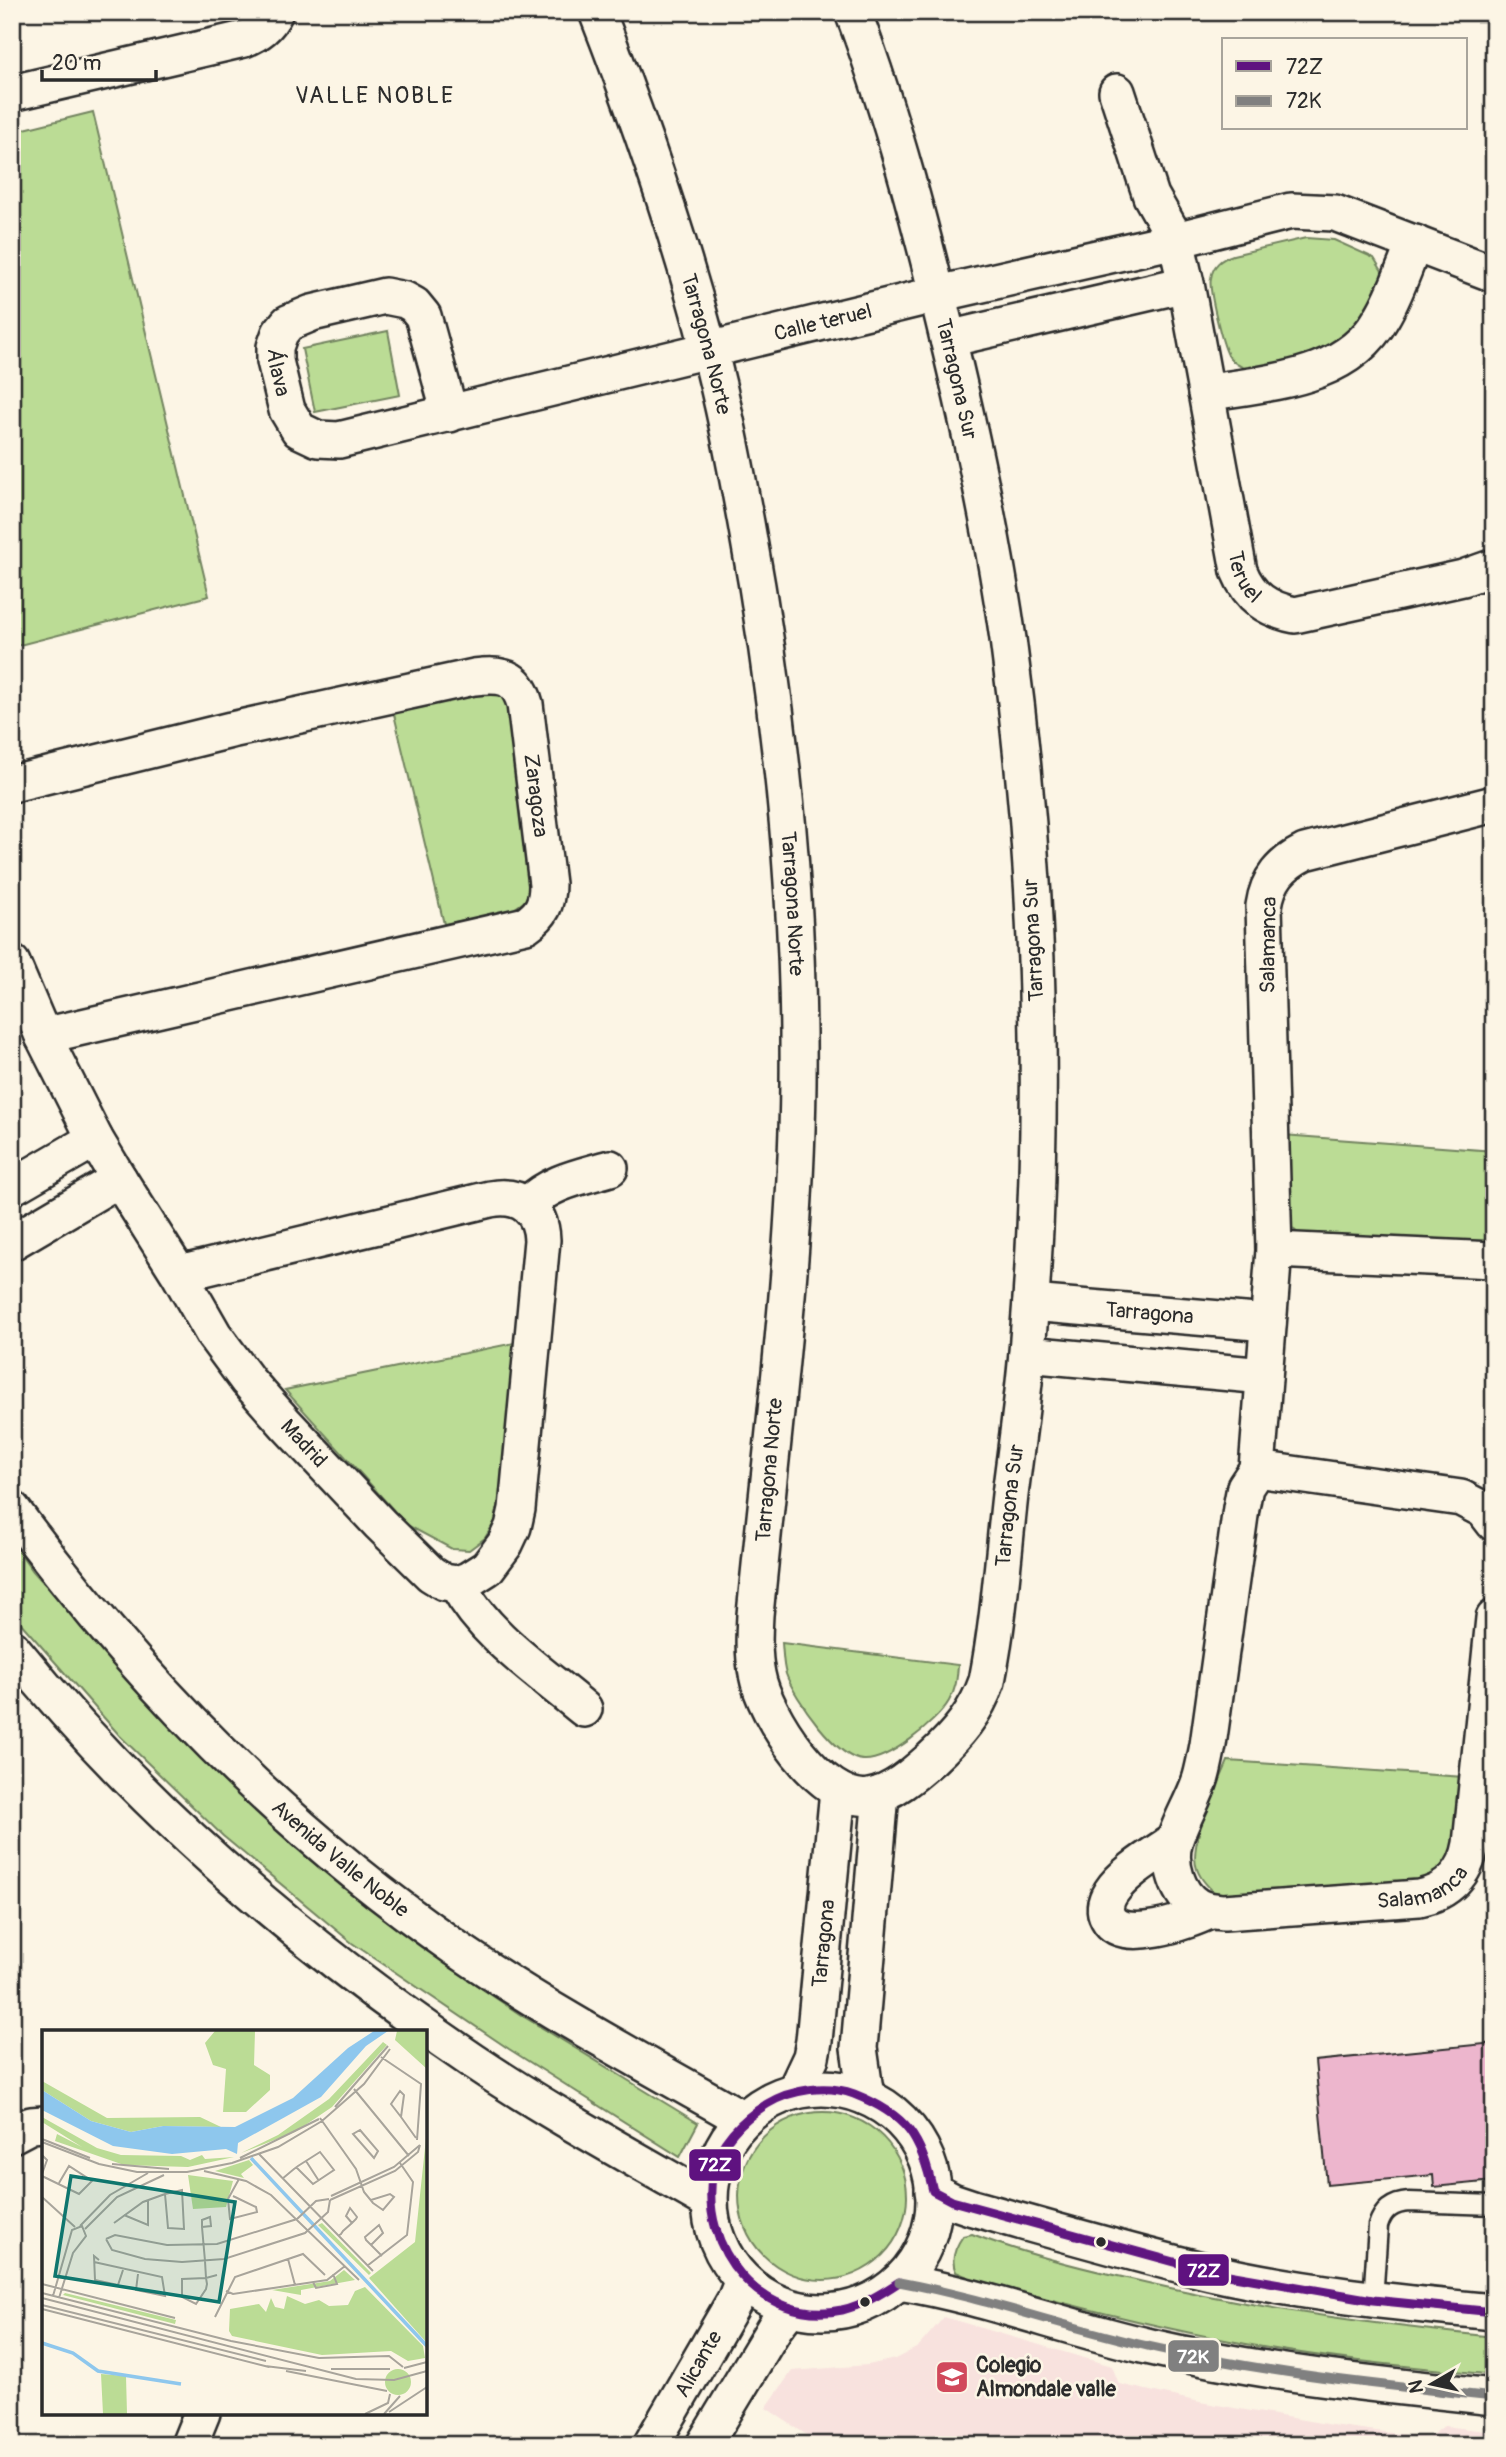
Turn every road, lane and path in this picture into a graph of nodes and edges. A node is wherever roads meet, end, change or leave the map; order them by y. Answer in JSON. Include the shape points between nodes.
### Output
{"nodes":[{"id":1,"x":275,"y":12,"type":"edge"},
{"id":2,"x":597,"y":12,"type":"edge"},
{"id":3,"x":853,"y":12,"type":"edge"},
{"id":4,"x":1117,"y":92,"type":"dead end"},
{"id":5,"x":12,"y":93,"type":"edge"},
{"id":6,"x":1176,"y":240,"type":"junction"},
{"id":7,"x":1415,"y":243,"type":"junction"},
{"id":8,"x":1494,"y":274,"type":"edge"},
{"id":9,"x":1186,"y":284,"type":"junction"},
{"id":10,"x":938,"y":294,"type":"junction"},
{"id":11,"x":948,"y":339,"type":"junction"},
{"id":12,"x":710,"y":351,"type":"junction"},
{"id":13,"x":1206,"y":393,"type":"junction"},
{"id":14,"x":450,"y":414,"type":"junction"},
{"id":15,"x":1494,"y":567,"type":"edge"},
{"id":16,"x":12,"y":784,"type":"edge"},
{"id":17,"x":1494,"y":804,"type":"edge"},
{"id":18,"x":12,"y":963,"type":"edge"},
{"id":19,"x":43,"y":1036,"type":"junction"},
{"id":20,"x":95,"y":1139,"type":"junction"},
{"id":21,"x":610,"y":1168,"type":"dead end"},
{"id":22,"x":119,"y":1179,"type":"junction"},
{"id":23,"x":12,"y":1186,"type":"edge"},
{"id":24,"x":527,"y":1205,"type":"junction"},
{"id":25,"x":12,"y":1242,"type":"edge"},
{"id":26,"x":1274,"y":1250,"type":"junction"},
{"id":27,"x":1494,"y":1260,"type":"edge"},
{"id":28,"x":179,"y":1275,"type":"junction"},
{"id":29,"x":1031,"y":1303,"type":"junction"},
{"id":30,"x":1268,"y":1323,"type":"junction"},
{"id":31,"x":1027,"y":1354,"type":"junction"},
{"id":32,"x":1265,"y":1376,"type":"junction"},
{"id":33,"x":1257,"y":1469,"type":"junction"},
{"id":34,"x":12,"y":1509,"type":"edge"},
{"id":35,"x":1494,"y":1523,"type":"edge"},
{"id":36,"x":457,"y":1584,"type":"junction"},
{"id":37,"x":1494,"y":1618,"type":"edge"},
{"id":38,"x":12,"y":1648,"type":"edge"},
{"id":39,"x":583,"y":1709,"type":"dead end"},
{"id":40,"x":838,"y":1790,"type":"junction"},
{"id":41,"x":881,"y":1794,"type":"junction"},
{"id":42,"x":1174,"y":1841,"type":"junction"},
{"id":43,"x":1209,"y":1911,"type":"junction"},
{"id":44,"x":795,"y":2091,"type":"junction"},
{"id":45,"x":866,"y":2097,"type":"junction"},
{"id":46,"x":743,"y":2119,"type":"junction"},
{"id":47,"x":42,"y":2124,"type":"edge"},
{"id":48,"x":12,"y":2135,"type":"edge"},
{"id":49,"x":933,"y":2191,"type":"junction"},
{"id":50,"x":709,"y":2202,"type":"junction"},
{"id":51,"x":1494,"y":2205,"type":"edge"},
{"id":52,"x":743,"y":2280,"type":"junction"},
{"id":53,"x":899,"y":2282,"type":"junction"},
{"id":54,"x":1373,"y":2300,"type":"junction"},
{"id":55,"x":790,"y":2308,"type":"junction"},
{"id":56,"x":1494,"y":2312,"type":"edge"},
{"id":57,"x":1494,"y":2397,"type":"edge"},
{"id":58,"x":201,"y":2415,"type":"edge"},
{"id":59,"x":189,"y":2445,"type":"edge"},
{"id":60,"x":651,"y":2445,"type":"edge"},
{"id":61,"x":704,"y":2445,"type":"edge"}],
"edges":[{"from":1,"to":5,"type":"street","via":[[270,23],[244,39]]},
{"from":2,"to":12,"type":"street","name":"Tarragona Norte","via":[[653,162]]},
{"from":3,"to":10,"type":"street","name":"Tarragona Sur","via":[[891,124]]},
{"from":4,"to":6,"type":"street","name":"Teruel","via":[[1151,196]]},
{"from":6,"to":7,"type":"street","via":[[1310,210],[1360,220]]},
{"from":6,"to":9,"type":"street","name":"Teruel"},
{"from":6,"to":10,"type":"street"},
{"from":7,"to":8,"type":"street"},
{"from":7,"to":13,"type":"street","via":[[1382,317],[1360,346],[1345,357],[1305,375]]},
{"from":9,"to":11,"type":"street"},
{"from":9,"to":13,"type":"street","name":"Teruel"},
{"from":10,"to":11,"type":"street","name":"Tarragona Sur"},
{"from":10,"to":12,"type":"street","name":"Calle teruel"},
{"from":11,"to":29,"type":"street","name":"Tarragona Sur","via":[[992,538],[1021,750],[1037,1047]]},
{"from":12,"to":14,"type":"street","name":"Álava"},
{"from":12,"to":40,"type":"street","name":"Tarragona Norte","via":[[751,550],[773,688],[798,991],[791,1245],[754,1644],[757,1675],[775,1722],[813,1769]]},
{"from":13,"to":15,"type":"street","name":"Teruel","via":[[1239,571],[1262,604],[1295,615],[1464,578]]},
{"from":14,"to":14,"type":"street","name":"Álava","via":[[423,316],[405,300],[385,296],[313,313],[288,323],[280,333],[275,361],[287,410],[308,436],[339,440]]},
{"from":16,"to":19,"type":"street","name":"Zaragoza","via":[[474,677],[508,678],[522,693],[525,704],[547,884],[547,900],[526,925]]},
{"from":17,"to":26,"type":"street","name":"Salamanca","via":[[1306,852],[1291,859],[1270,881],[1264,906]]},
{"from":18,"to":19,"type":"street"},
{"from":19,"to":20,"type":"street"},
{"from":20,"to":22,"type":"street","name":"Madrid"},
{"from":20,"to":23,"type":"street"},
{"from":21,"to":24,"type":"street","via":[[556,1183]]},
{"from":22,"to":25,"type":"street"},
{"from":22,"to":28,"type":"street","name":"Madrid"},
{"from":24,"to":28,"type":"street","via":[[503,1196]]},
{"from":24,"to":36,"type":"street","via":[[542,1227],[542,1240],[517,1509],[495,1560],[478,1575]]},
{"from":26,"to":27,"type":"street"},
{"from":26,"to":30,"type":"street","name":"Salamanca"},
{"from":28,"to":36,"type":"street","name":"Madrid","via":[[214,1335],[286,1424],[431,1574]]},
{"from":29,"to":30,"type":"street","name":"Tarragona"},
{"from":29,"to":31,"type":"street","name":"Tarragona Sur"},
{"from":30,"to":32,"type":"street","name":"Salamanca"},
{"from":31,"to":32,"type":"street"},
{"from":31,"to":41,"type":"street","name":"Tarragona Sur","via":[[988,1681],[974,1712],[948,1744]]},
{"from":32,"to":33,"type":"street","name":"Salamanca"},
{"from":33,"to":35,"type":"street","via":[[1461,1499],[1484,1510]]},
{"from":33,"to":42,"type":"street","name":"Salamanca","via":[[1245,1488],[1241,1508],[1206,1755]]},
{"from":34,"to":46,"type":"street","name":"Avenida Valle Noble","via":[[135,1663],[201,1734],[331,1853],[519,1990]]},
{"from":36,"to":39,"type":"street","via":[[487,1627]]},
{"from":37,"to":43,"type":"street","name":"Salamanca","via":[[1471,1844],[1455,1881],[1419,1898]]},
{"from":38,"to":50,"type":"street","via":[[138,1786],[254,1894],[332,1958],[505,2081]]},
{"from":40,"to":41,"type":"street","via":[[853,1797]]},
{"from":40,"to":44,"type":"street","name":"Tarragona","via":[[814,2041]]},
{"from":41,"to":45,"type":"street","name":"Tarragona","via":[[860,2029]]},
{"from":42,"to":43,"type":"street","name":"Salamanca","via":[[1178,1884],[1196,1906]]},
{"from":42,"to":43,"type":"street","name":"Salamanca","via":[[1113,1890],[1105,1913],[1121,1928],[1149,1929]]},
{"from":44,"to":45,"type":"street","via":[[818,2087]]},
{"from":44,"to":46,"type":"street","via":[[770,2100]]},
{"from":45,"to":49,"type":"street","via":[[892,2112],[913,2135],[927,2162]]},
{"from":46,"to":50,"type":"street","via":[[719,2154]]},
{"from":47,"to":48,"type":"street"},
{"from":49,"to":53,"type":"street","via":[[926,2241]]},
{"from":49,"to":54,"type":"street","via":[[952,2202],[1211,2272]]},
{"from":50,"to":52,"type":"street","via":[[725,2257]]},
{"from":51,"to":54,"type":"lane","via":[[1409,2202],[1388,2208],[1378,2227]]},
{"from":52,"to":55,"type":"street","via":[[764,2297]]},
{"from":52,"to":60,"type":"street","name":"Alicante"},
{"from":53,"to":55,"type":"street","via":[[859,2306],[836,2312]]},
{"from":53,"to":57,"type":"street","via":[[956,2292],[1091,2332],[1213,2360],[1303,2376]]},
{"from":54,"to":56,"type":"street"},
{"from":55,"to":61,"type":"street"},
{"from":58,"to":59,"type":"street"}]}
